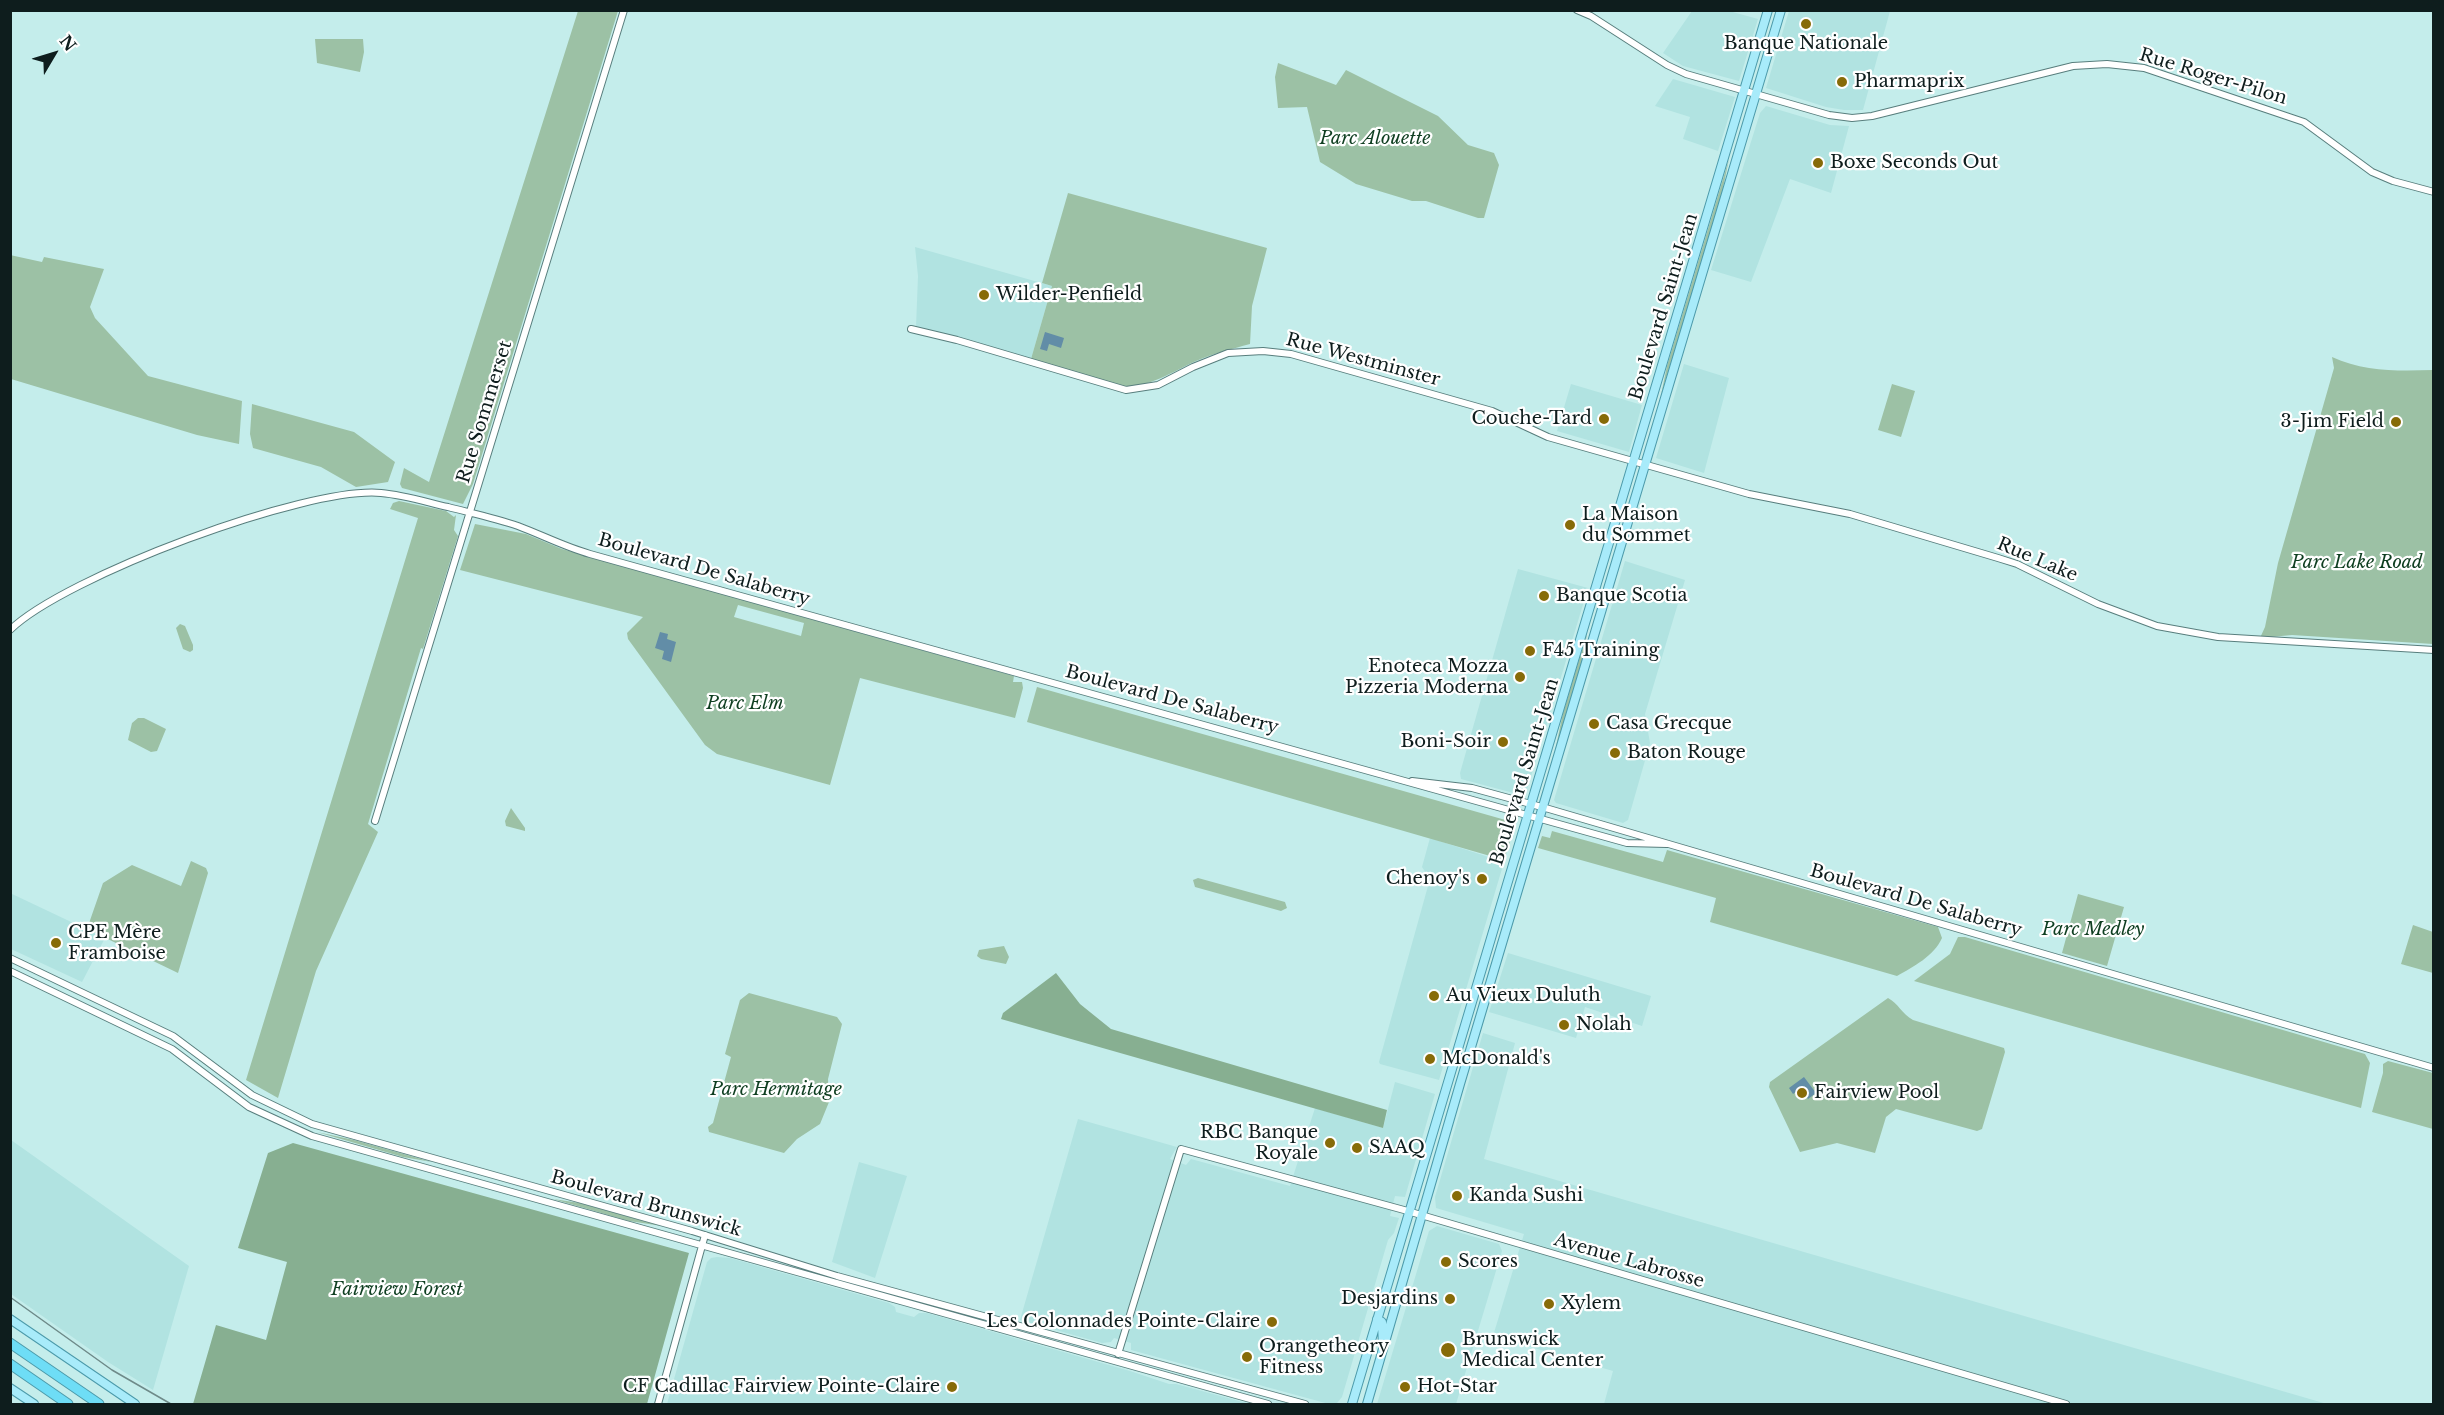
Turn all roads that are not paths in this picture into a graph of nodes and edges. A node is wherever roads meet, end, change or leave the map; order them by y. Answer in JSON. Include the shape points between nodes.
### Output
{"nodes":[{"id":1,"x":624,"y":10,"type":"edge"},
{"id":2,"x":1576,"y":10,"type":"edge"},
{"id":3,"x":1768,"y":10,"type":"edge"},
{"id":4,"x":1781,"y":10,"type":"edge"},
{"id":5,"x":1744,"y":91,"type":"junction"},
{"id":6,"x":1756,"y":94,"type":"junction"},
{"id":7,"x":2433,"y":192,"type":"edge"},
{"id":8,"x":910,"y":329,"type":"dead end"},
{"id":9,"x":1634,"y":461,"type":"junction"},
{"id":10,"x":1646,"y":464,"type":"junction"},
{"id":11,"x":470,"y":513,"type":"junction"},
{"id":12,"x":1593,"y":598,"type":"junction"},
{"id":13,"x":1598,"y":624,"type":"junction"},
{"id":14,"x":10,"y":630,"type":"edge"},
{"id":15,"x":2433,"y":650,"type":"edge"},
{"id":16,"x":1406,"y":780,"type":"junction"},
{"id":17,"x":1532,"y":804,"type":"junction"},
{"id":18,"x":1543,"y":807,"type":"junction"},
{"id":19,"x":1528,"y":815,"type":"junction"},
{"id":20,"x":1540,"y":818,"type":"junction"},
{"id":21,"x":375,"y":821,"type":"dead end"},
{"id":22,"x":1667,"y":844,"type":"junction"},
{"id":23,"x":10,"y":958,"type":"edge"},
{"id":24,"x":10,"y":971,"type":"edge"},
{"id":25,"x":2433,"y":1068,"type":"edge"},
{"id":26,"x":1409,"y":1212,"type":"junction"},
{"id":27,"x":1422,"y":1216,"type":"junction"},
{"id":28,"x":705,"y":1235,"type":"junction"},
{"id":29,"x":702,"y":1246,"type":"junction"},
{"id":30,"x":1377,"y":1318,"type":"junction"},
{"id":31,"x":10,"y":1319,"type":"edge"},
{"id":32,"x":10,"y":1342,"type":"edge"},
{"id":33,"x":1383,"y":1352,"type":"junction"},
{"id":34,"x":1118,"y":1353,"type":"junction"},
{"id":35,"x":1116,"y":1362,"type":"junction"},
{"id":36,"x":10,"y":1364,"type":"edge"},
{"id":37,"x":1361,"y":1373,"type":"junction"},
{"id":38,"x":10,"y":1388,"type":"edge"},
{"id":39,"x":34,"y":1404,"type":"edge"},
{"id":40,"x":68,"y":1404,"type":"edge"},
{"id":41,"x":99,"y":1404,"type":"edge"},
{"id":42,"x":135,"y":1404,"type":"edge"},
{"id":43,"x":658,"y":1404,"type":"edge"},
{"id":44,"x":1268,"y":1404,"type":"edge"},
{"id":45,"x":1305,"y":1404,"type":"edge"},
{"id":46,"x":1345,"y":1404,"type":"edge"},
{"id":47,"x":1352,"y":1404,"type":"edge"},
{"id":48,"x":1369,"y":1404,"type":"edge"},
{"id":49,"x":2066,"y":1404,"type":"edge"}],
"edges":[{"from":1,"to":11,"type":"street","name":"Rue Sommerset"},
{"from":2,"to":5,"type":"street","name":"Rue Roger-Pilon","via":[[1677,71]]},
{"from":3,"to":5,"type":"main road","name":"Boulevard Saint-Jean"},
{"from":4,"to":6,"type":"main road","name":"Boulevard Saint-Jean"},
{"from":5,"to":6,"type":"street","name":"Rue Roger-Pilon"},
{"from":5,"to":9,"type":"main road","name":"Boulevard Saint-Jean"},
{"from":6,"to":7,"type":"street","name":"Rue Roger-Pilon","via":[[1829,115],[1862,118],[2073,66],[2144,68],[2304,122],[2372,172]]},
{"from":6,"to":10,"type":"main road","name":"Boulevard Saint-Jean"},
{"from":8,"to":9,"type":"street","name":"Rue Westminster","via":[[1125,390],[1152,388],[1228,353],[1291,354],[1492,411],[1540,434]]},
{"from":9,"to":10,"type":"street","name":"Rue Lake"},
{"from":9,"to":12,"type":"main road","name":"Boulevard Saint-Jean"},
{"from":10,"to":13,"type":"main road","name":"Boulevard Saint-Jean"},
{"from":10,"to":15,"type":"street","name":"Rue Lake","via":[[1749,494],[1847,513],[2018,564],[2098,604],[2157,626],[2218,637]]},
{"from":11,"to":14,"type":"street","name":"Boulevard De Salaberry","via":[[380,492],[317,500],[246,520],[149,555],[54,598]]},
{"from":11,"to":16,"type":"street","name":"Boulevard De Salaberry","via":[[590,554]]},
{"from":11,"to":21,"type":"street","name":"Rue Sommerset"},
{"from":12,"to":13,"type":"main road","via":[[1598,603]]},
{"from":12,"to":17,"type":"main road","name":"Boulevard Saint-Jean"},
{"from":13,"to":18,"type":"main road","name":"Boulevard Saint-Jean"},
{"from":16,"to":17,"type":"street","name":"Boulevard De Salaberry","via":[[1472,788]]},
{"from":16,"to":19,"type":"street","name":"Boulevard De Salaberry"},
{"from":17,"to":18,"type":"street","name":"Boulevard De Salaberry"},
{"from":17,"to":19,"type":"main road","name":"Boulevard Saint-Jean"},
{"from":18,"to":20,"type":"main road","name":"Boulevard Saint-Jean"},
{"from":18,"to":22,"type":"street","name":"Boulevard De Salaberry"},
{"from":19,"to":20,"type":"street","name":"Boulevard De Salaberry"},
{"from":19,"to":26,"type":"main road","name":"Boulevard Saint-Jean"},
{"from":20,"to":22,"type":"street","name":"Boulevard De Salaberry","via":[[1628,843]]},
{"from":20,"to":27,"type":"main road","name":"Boulevard Saint-Jean"},
{"from":22,"to":25,"type":"street","name":"Boulevard De Salaberry"},
{"from":23,"to":28,"type":"street","name":"Boulevard Brunswick","via":[[173,1036],[252,1095],[308,1122]]},
{"from":24,"to":29,"type":"street","name":"Boulevard Brunswick","via":[[172,1049],[244,1103],[299,1131]]},
{"from":26,"to":27,"type":"street","name":"Avenue Labrosse"},
{"from":26,"to":30,"type":"main road","name":"Boulevard Saint-Jean"},
{"from":26,"to":34,"type":"street","name":"Avenue Labrosse","via":[[1181,1149]]},
{"from":27,"to":33,"type":"main road","name":"Boulevard Saint-Jean"},
{"from":27,"to":49,"type":"street","name":"Avenue Labrosse"},
{"from":28,"to":29,"type":"street"},
{"from":28,"to":34,"type":"street","name":"Boulevard Brunswick"},
{"from":29,"to":35,"type":"street","name":"Boulevard Brunswick"},
{"from":29,"to":43,"type":"street"},
{"from":30,"to":33,"type":"main road","via":[[1382,1322]]},
{"from":30,"to":37,"type":"main road","name":"Boulevard Saint-Jean"},
{"from":31,"to":42,"type":"main road"},
{"from":32,"to":41,"type":"highway"},
{"from":33,"to":48,"type":"main road","name":"Boulevard Saint-Jean"},
{"from":34,"to":35,"type":"street"},
{"from":34,"to":45,"type":"street","name":"Boulevard Brunswick"},
{"from":35,"to":44,"type":"street","name":"Boulevard Brunswick"},
{"from":36,"to":40,"type":"highway"},
{"from":37,"to":46,"type":"main road"},
{"from":37,"to":47,"type":"main road","name":"Boulevard Saint-Jean"},
{"from":38,"to":39,"type":"main road"}]}
